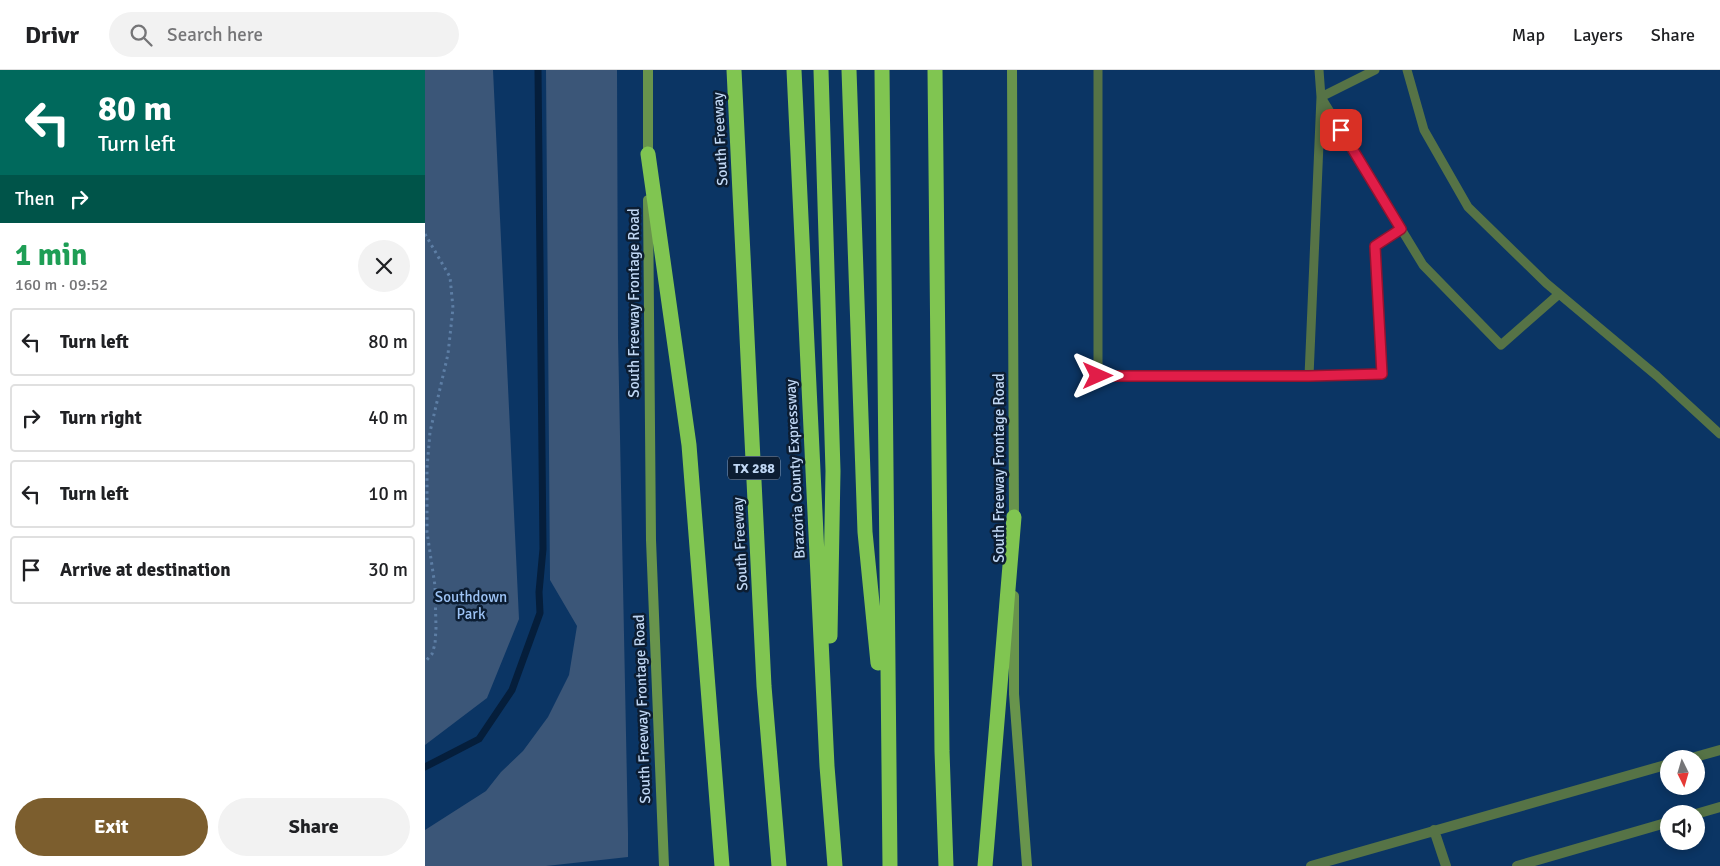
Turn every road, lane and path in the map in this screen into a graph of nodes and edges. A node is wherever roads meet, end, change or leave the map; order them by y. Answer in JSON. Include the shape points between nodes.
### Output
{"nodes":[{"id":1,"x":647,"y":70,"type":"edge"},
{"id":2,"x":734,"y":70,"type":"edge"},
{"id":3,"x":794,"y":70,"type":"edge"},
{"id":4,"x":821,"y":70,"type":"edge"},
{"id":5,"x":849,"y":70,"type":"edge"},
{"id":6,"x":882,"y":70,"type":"edge"},
{"id":7,"x":935,"y":70,"type":"edge"},
{"id":8,"x":1013,"y":70,"type":"edge"},
{"id":9,"x":1098,"y":70,"type":"edge"},
{"id":10,"x":1319,"y":70,"type":"edge"},
{"id":11,"x":1375,"y":70,"type":"edge"},
{"id":12,"x":1407,"y":70,"type":"edge"},
{"id":13,"x":1321,"y":97,"type":"junction"},
{"id":14,"x":648,"y":154,"type":"junction"},
{"id":15,"x":1401,"y":229,"type":"junction"},
{"id":16,"x":425,"y":234,"type":"edge"},
{"id":17,"x":1559,"y":294,"type":"junction"},
{"id":18,"x":1309,"y":376,"type":"junction"},
{"id":19,"x":1720,"y":434,"type":"edge"},
{"id":20,"x":1014,"y":517,"type":"junction"},
{"id":21,"x":425,"y":662,"type":"edge"},
{"id":22,"x":1720,"y":750,"type":"edge"},
{"id":23,"x":1705,"y":754,"type":"edge"},
{"id":24,"x":888,"y":759,"type":"junction"},
{"id":25,"x":827,"y":766,"type":"junction"},
{"id":26,"x":1660,"y":767,"type":"edge"},
{"id":27,"x":1720,"y":807,"type":"edge"},
{"id":28,"x":1705,"y":811,"type":"edge"},
{"id":29,"x":1660,"y":825,"type":"edge"},
{"id":30,"x":1434,"y":830,"type":"junction"},
{"id":31,"x":664,"y":866,"type":"edge"},
{"id":32,"x":722,"y":866,"type":"edge"},
{"id":33,"x":779,"y":866,"type":"edge"},
{"id":34,"x":835,"y":866,"type":"edge"},
{"id":35,"x":891,"y":866,"type":"edge"},
{"id":36,"x":945,"y":866,"type":"edge"},
{"id":37,"x":985,"y":866,"type":"edge"},
{"id":38,"x":1027,"y":866,"type":"edge"},
{"id":39,"x":1311,"y":866,"type":"edge"},
{"id":40,"x":1445,"y":866,"type":"edge"},
{"id":41,"x":1517,"y":866,"type":"edge"}],
"edges":[{"from":1,"to":14,"type":"main road","name":"South Freeway Frontage Road"},
{"from":2,"to":33,"type":"highway","name":"South Freeway","number":"TX 288","via":[[765,686]]},
{"from":3,"to":25,"type":"highway","name":"Brazoria County Expressway"},
{"from":4,"to":25,"type":"highway","via":[[833,471]]},
{"from":5,"to":24,"type":"highway","via":[[865,532]]},
{"from":6,"to":24,"type":"highway"},
{"from":7,"to":36,"type":"highway"},
{"from":8,"to":20,"type":"main road","name":"South Freeway Frontage Road"},
{"from":9,"to":18,"type":"lane","via":[[1098,376]]},
{"from":10,"to":13,"type":"lane"},
{"from":11,"to":13,"type":"lane"},
{"from":12,"to":17,"type":"lane","via":[[1424,130],[1468,208]]},
{"from":13,"to":15,"type":"lane"},
{"from":13,"to":18,"type":"lane"},
{"from":14,"to":31,"type":"main road","name":"South Freeway Frontage Road","via":[[651,540]]},
{"from":14,"to":32,"type":"highway","via":[[689,445]]},
{"from":15,"to":17,"type":"lane","via":[[1423,265],[1501,345]]},
{"from":15,"to":18,"type":"lane","via":[[1375,246],[1382,374]]},
{"from":16,"to":21,"type":"path","via":[[450,277],[453,308],[448,354],[430,432],[427,468],[427,532],[435,586],[436,628],[432,654]]},
{"from":17,"to":19,"type":"lane"},
{"from":20,"to":37,"type":"highway"},
{"from":20,"to":38,"type":"main road","name":"South Freeway Frontage Road","via":[[1014,694]]},
{"from":22,"to":23,"type":"street"},
{"from":24,"to":35,"type":"highway"},
{"from":25,"to":34,"type":"highway","name":"Brazoria County Expressway"},
{"from":26,"to":30,"type":"street"},
{"from":27,"to":28,"type":"street"},
{"from":29,"to":41,"type":"street"},
{"from":30,"to":39,"type":"street"},
{"from":30,"to":40,"type":"street"}]}
